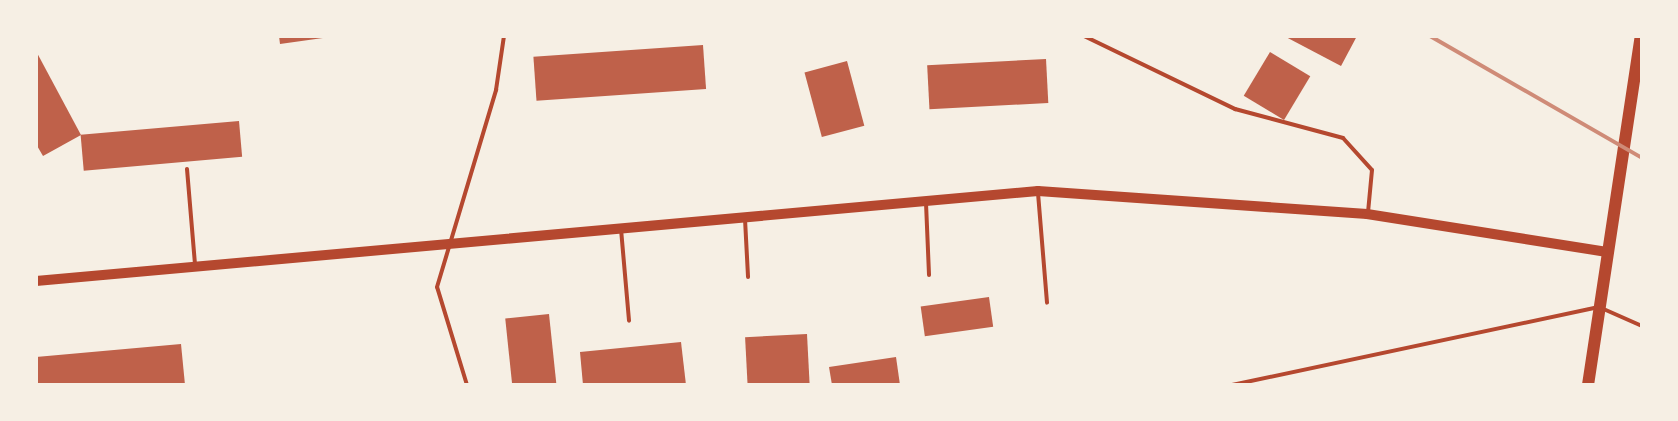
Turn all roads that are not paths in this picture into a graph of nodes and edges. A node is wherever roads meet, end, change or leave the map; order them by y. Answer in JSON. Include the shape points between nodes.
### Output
{"nodes":[{"id":1,"x":504,"y":36,"type":"edge"},
{"id":2,"x":1084,"y":36,"type":"edge"},
{"id":3,"x":1641,"y":36,"type":"edge"},
{"id":4,"x":1638,"y":75,"type":"edge"},
{"id":5,"x":187,"y":169,"type":"dead end"},
{"id":6,"x":1038,"y":191,"type":"junction"},
{"id":7,"x":926,"y":200,"type":"junction"},
{"id":8,"x":1367,"y":214,"type":"junction"},
{"id":9,"x":745,"y":215,"type":"junction"},
{"id":10,"x":621,"y":226,"type":"junction"},
{"id":11,"x":451,"y":240,"type":"junction"},
{"id":12,"x":1607,"y":252,"type":"junction"},
{"id":13,"x":195,"y":264,"type":"junction"},
{"id":14,"x":929,"y":275,"type":"dead end"},
{"id":15,"x":748,"y":277,"type":"dead end"},
{"id":16,"x":36,"y":281,"type":"edge"},
{"id":17,"x":1047,"y":303,"type":"dead end"},
{"id":18,"x":1599,"y":307,"type":"junction"},
{"id":19,"x":629,"y":321,"type":"dead end"},
{"id":20,"x":1642,"y":326,"type":"edge"},
{"id":21,"x":467,"y":385,"type":"edge"},
{"id":22,"x":1232,"y":385,"type":"edge"},
{"id":23,"x":1588,"y":385,"type":"edge"}],
"edges":[{"from":1,"to":11,"type":"lane","via":[[496,90]]},
{"from":2,"to":8,"type":"lane","via":[[1235,109],[1343,138],[1372,170]]},
{"from":3,"to":4,"type":"main road"},
{"from":4,"to":12,"type":"main road"},
{"from":5,"to":13,"type":"lane"},
{"from":6,"to":7,"type":"main road"},
{"from":6,"to":8,"type":"main road"},
{"from":6,"to":17,"type":"lane"},
{"from":7,"to":9,"type":"main road"},
{"from":7,"to":14,"type":"lane"},
{"from":8,"to":12,"type":"main road"},
{"from":9,"to":10,"type":"main road"},
{"from":9,"to":15,"type":"lane"},
{"from":10,"to":11,"type":"main road"},
{"from":10,"to":19,"type":"lane"},
{"from":11,"to":13,"type":"main road"},
{"from":11,"to":21,"type":"lane","via":[[437,287]]},
{"from":12,"to":18,"type":"main road"},
{"from":13,"to":16,"type":"main road"},
{"from":18,"to":20,"type":"lane"},
{"from":18,"to":22,"type":"lane"},
{"from":18,"to":23,"type":"main road"}]}
